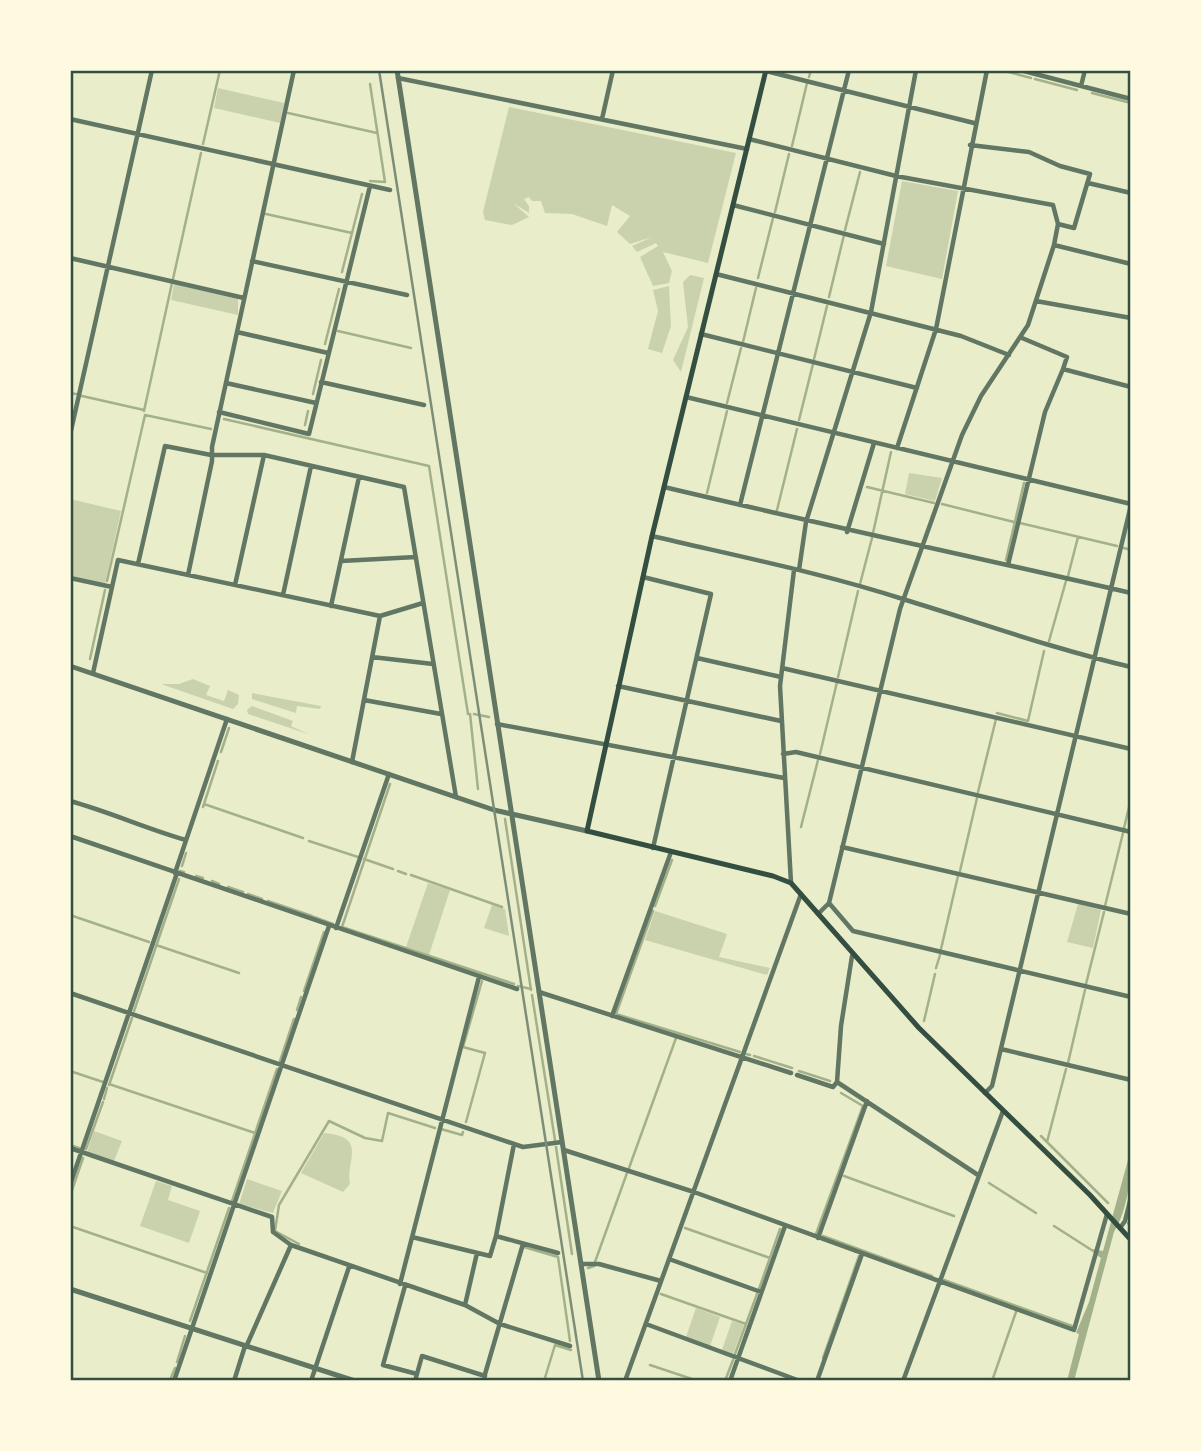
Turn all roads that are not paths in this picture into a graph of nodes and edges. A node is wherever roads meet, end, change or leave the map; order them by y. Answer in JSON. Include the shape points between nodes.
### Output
{"nodes":[{"id":1,"x":152,"y":70,"type":"edge"},
{"id":2,"x":294,"y":70,"type":"edge"},
{"id":3,"x":397,"y":70,"type":"edge"},
{"id":4,"x":613,"y":70,"type":"edge"},
{"id":5,"x":765,"y":70,"type":"edge"},
{"id":6,"x":849,"y":70,"type":"edge"},
{"id":7,"x":916,"y":70,"type":"edge"},
{"id":8,"x":987,"y":70,"type":"edge"},
{"id":9,"x":1020,"y":70,"type":"edge"},
{"id":10,"x":1085,"y":70,"type":"edge"},
{"id":11,"x":398,"y":78,"type":"junction"},
{"id":12,"x":1081,"y":86,"type":"junction"},
{"id":13,"x":844,"y":90,"type":"junction"},
{"id":14,"x":1131,"y":99,"type":"edge"},
{"id":15,"x":911,"y":108,"type":"junction"},
{"id":16,"x":70,"y":119,"type":"edge"},
{"id":17,"x":602,"y":119,"type":"junction"},
{"id":18,"x":974,"y":123,"type":"junction"},
{"id":19,"x":138,"y":134,"type":"junction"},
{"id":20,"x":749,"y":139,"type":"junction"},
{"id":21,"x":971,"y":145,"type":"junction"},
{"id":22,"x":747,"y":149,"type":"junction"},
{"id":23,"x":827,"y":159,"type":"junction"},
{"id":24,"x":273,"y":165,"type":"junction"},
{"id":25,"x":896,"y":176,"type":"junction"},
{"id":26,"x":1088,"y":183,"type":"junction"},
{"id":27,"x":370,"y":186,"type":"junction"},
{"id":28,"x":963,"y":188,"type":"junction"},
{"id":29,"x":390,"y":190,"type":"dead end"},
{"id":30,"x":1131,"y":193,"type":"edge"},
{"id":31,"x":733,"y":205,"type":"junction"},
{"id":32,"x":810,"y":224,"type":"junction"},
{"id":33,"x":1058,"y":224,"type":"junction"},
{"id":34,"x":884,"y":244,"type":"junction"},
{"id":35,"x":1054,"y":245,"type":"junction"},
{"id":36,"x":70,"y":258,"type":"edge"},
{"id":37,"x":252,"y":261,"type":"junction"},
{"id":38,"x":1131,"y":264,"type":"edge"},
{"id":39,"x":108,"y":267,"type":"junction"},
{"id":40,"x":716,"y":274,"type":"junction"},
{"id":41,"x":346,"y":282,"type":"junction"},
{"id":42,"x":793,"y":293,"type":"junction"},
{"id":43,"x":407,"y":295,"type":"dead end"},
{"id":44,"x":244,"y":298,"type":"junction"},
{"id":45,"x":1036,"y":301,"type":"junction"},
{"id":46,"x":871,"y":312,"type":"junction"},
{"id":47,"x":1131,"y":318,"type":"edge"},
{"id":48,"x":936,"y":329,"type":"junction"},
{"id":49,"x":237,"y":332,"type":"junction"},
{"id":50,"x":701,"y":334,"type":"junction"},
{"id":51,"x":1022,"y":338,"type":"junction"},
{"id":52,"x":328,"y":353,"type":"junction"},
{"id":53,"x":779,"y":353,"type":"junction"},
{"id":54,"x":1009,"y":355,"type":"junction"},
{"id":55,"x":1063,"y":369,"type":"junction"},
{"id":56,"x":853,"y":373,"type":"junction"},
{"id":57,"x":321,"y":382,"type":"junction"},
{"id":58,"x":226,"y":383,"type":"junction"},
{"id":59,"x":1131,"y":387,"type":"edge"},
{"id":60,"x":917,"y":388,"type":"junction"},
{"id":61,"x":686,"y":397,"type":"junction"},
{"id":62,"x":316,"y":403,"type":"junction"},
{"id":63,"x":424,"y":405,"type":"dead end"},
{"id":64,"x":219,"y":412,"type":"junction"},
{"id":65,"x":762,"y":415,"type":"junction"},
{"id":66,"x":835,"y":434,"type":"junction"},
{"id":67,"x":70,"y":435,"type":"edge"},
{"id":68,"x":874,"y":443,"type":"junction"},
{"id":69,"x":897,"y":448,"type":"junction"},
{"id":70,"x":211,"y":455,"type":"junction"},
{"id":71,"x":264,"y":455,"type":"junction"},
{"id":72,"x":953,"y":461,"type":"junction"},
{"id":73,"x":311,"y":466,"type":"junction"},
{"id":74,"x":359,"y":477,"type":"junction"},
{"id":75,"x":1028,"y":480,"type":"junction"},
{"id":76,"x":664,"y":487,"type":"junction"},
{"id":77,"x":740,"y":505,"type":"junction"},
{"id":78,"x":1131,"y":505,"type":"edge"},
{"id":79,"x":806,"y":523,"type":"junction"},
{"id":80,"x":848,"y":532,"type":"junction"},
{"id":81,"x":652,"y":536,"type":"junction"},
{"id":82,"x":923,"y":544,"type":"junction"},
{"id":83,"x":416,"y":557,"type":"junction"},
{"id":84,"x":341,"y":561,"type":"junction"},
{"id":85,"x":138,"y":564,"type":"junction"},
{"id":86,"x":1008,"y":565,"type":"junction"},
{"id":87,"x":797,"y":570,"type":"junction"},
{"id":88,"x":188,"y":575,"type":"junction"},
{"id":89,"x":643,"y":577,"type":"junction"},
{"id":90,"x":70,"y":578,"type":"edge"},
{"id":91,"x":236,"y":585,"type":"junction"},
{"id":92,"x":112,"y":587,"type":"junction"},
{"id":93,"x":1112,"y":589,"type":"junction"},
{"id":94,"x":1131,"y":593,"type":"edge"},
{"id":95,"x":283,"y":596,"type":"junction"},
{"id":96,"x":904,"y":599,"type":"junction"},
{"id":97,"x":423,"y":603,"type":"junction"},
{"id":98,"x":331,"y":606,"type":"junction"},
{"id":99,"x":380,"y":616,"type":"junction"},
{"id":100,"x":372,"y":657,"type":"junction"},
{"id":101,"x":696,"y":658,"type":"junction"},
{"id":102,"x":1096,"y":658,"type":"junction"},
{"id":103,"x":432,"y":664,"type":"junction"},
{"id":104,"x":70,"y":666,"type":"edge"},
{"id":105,"x":1131,"y":667,"type":"edge"},
{"id":106,"x":782,"y":668,"type":"junction"},
{"id":107,"x":93,"y":673,"type":"junction"},
{"id":108,"x":781,"y":677,"type":"junction"},
{"id":109,"x":618,"y":686,"type":"junction"},
{"id":110,"x":880,"y":690,"type":"junction"},
{"id":111,"x":364,"y":700,"type":"junction"},
{"id":112,"x":687,"y":700,"type":"junction"},
{"id":113,"x":440,"y":714,"type":"junction"},
{"id":114,"x":227,"y":719,"type":"junction"},
{"id":115,"x":780,"y":721,"type":"junction"},
{"id":116,"x":497,"y":723,"type":"junction"},
{"id":117,"x":1077,"y":736,"type":"junction"},
{"id":118,"x":606,"y":743,"type":"junction"},
{"id":119,"x":1131,"y":749,"type":"edge"},
{"id":120,"x":783,"y":754,"type":"junction"},
{"id":121,"x":674,"y":755,"type":"junction"},
{"id":122,"x":352,"y":762,"type":"junction"},
{"id":123,"x":860,"y":768,"type":"junction"},
{"id":124,"x":389,"y":774,"type":"junction"},
{"id":125,"x":784,"y":778,"type":"junction"},
{"id":126,"x":456,"y":797,"type":"junction"},
{"id":127,"x":70,"y":802,"type":"edge"},
{"id":128,"x":510,"y":814,"type":"junction"},
{"id":129,"x":1058,"y":814,"type":"junction"},
{"id":130,"x":587,"y":831,"type":"junction"},
{"id":131,"x":1131,"y":832,"type":"edge"},
{"id":132,"x":70,"y":836,"type":"edge"},
{"id":133,"x":186,"y":840,"type":"junction"},
{"id":134,"x":842,"y":846,"type":"junction"},
{"id":135,"x":653,"y":848,"type":"junction"},
{"id":136,"x":671,"y":852,"type":"junction"},
{"id":137,"x":176,"y":873,"type":"junction"},
{"id":138,"x":791,"y":883,"type":"junction"},
{"id":139,"x":1039,"y":892,"type":"junction"},
{"id":140,"x":801,"y":894,"type":"junction"},
{"id":141,"x":828,"y":903,"type":"junction"},
{"id":142,"x":817,"y":914,"type":"junction"},
{"id":143,"x":1131,"y":914,"type":"edge"},
{"id":144,"x":330,"y":926,"type":"junction"},
{"id":145,"x":336,"y":928,"type":"junction"},
{"id":146,"x":852,"y":956,"type":"junction"},
{"id":147,"x":1020,"y":971,"type":"junction"},
{"id":148,"x":479,"y":977,"type":"junction"},
{"id":149,"x":517,"y":989,"type":"dead end"},
{"id":150,"x":539,"y":992,"type":"junction"},
{"id":151,"x":70,"y":993,"type":"edge"},
{"id":152,"x":1131,"y":997,"type":"edge"},
{"id":153,"x":129,"y":1013,"type":"junction"},
{"id":154,"x":612,"y":1016,"type":"junction"},
{"id":155,"x":1001,"y":1049,"type":"junction"},
{"id":156,"x":743,"y":1057,"type":"junction"},
{"id":157,"x":282,"y":1065,"type":"junction"},
{"id":158,"x":1131,"y":1080,"type":"edge"},
{"id":159,"x":837,"y":1083,"type":"junction"},
{"id":160,"x":985,"y":1093,"type":"junction"},
{"id":161,"x":867,"y":1101,"type":"junction"},
{"id":162,"x":1003,"y":1111,"type":"junction"},
{"id":163,"x":440,"y":1120,"type":"junction"},
{"id":164,"x":562,"y":1142,"type":"junction"},
{"id":165,"x":514,"y":1144,"type":"junction"},
{"id":166,"x":70,"y":1148,"type":"edge"},
{"id":167,"x":564,"y":1150,"type":"junction"},
{"id":168,"x":81,"y":1152,"type":"junction"},
{"id":169,"x":978,"y":1175,"type":"junction"},
{"id":170,"x":70,"y":1185,"type":"edge"},
{"id":171,"x":694,"y":1192,"type":"junction"},
{"id":172,"x":1131,"y":1197,"type":"edge"},
{"id":173,"x":234,"y":1204,"type":"junction"},
{"id":174,"x":1109,"y":1216,"type":"junction"},
{"id":175,"x":785,"y":1226,"type":"junction"},
{"id":176,"x":1119,"y":1227,"type":"junction"},
{"id":177,"x":496,"y":1236,"type":"junction"},
{"id":178,"x":412,"y":1237,"type":"junction"},
{"id":179,"x":818,"y":1238,"type":"junction"},
{"id":180,"x":1131,"y":1240,"type":"edge"},
{"id":181,"x":523,"y":1244,"type":"junction"},
{"id":182,"x":291,"y":1245,"type":"junction"},
{"id":183,"x":477,"y":1253,"type":"junction"},
{"id":184,"x":558,"y":1253,"type":"dead end"},
{"id":185,"x":862,"y":1254,"type":"junction"},
{"id":186,"x":669,"y":1259,"type":"junction"},
{"id":187,"x":581,"y":1264,"type":"junction"},
{"id":188,"x":349,"y":1267,"type":"junction"},
{"id":189,"x":661,"y":1282,"type":"junction"},
{"id":190,"x":939,"y":1282,"type":"junction"},
{"id":191,"x":403,"y":1285,"type":"junction"},
{"id":192,"x":70,"y":1289,"type":"edge"},
{"id":193,"x":761,"y":1292,"type":"junction"},
{"id":194,"x":465,"y":1305,"type":"junction"},
{"id":195,"x":500,"y":1324,"type":"junction"},
{"id":196,"x":646,"y":1324,"type":"junction"},
{"id":197,"x":191,"y":1329,"type":"junction"},
{"id":198,"x":246,"y":1346,"type":"junction"},
{"id":199,"x":569,"y":1346,"type":"dead end"},
{"id":200,"x":738,"y":1359,"type":"junction"},
{"id":201,"x":315,"y":1368,"type":"junction"},
{"id":202,"x":417,"y":1374,"type":"junction"},
{"id":203,"x":484,"y":1378,"type":"edge"},
{"id":204,"x":174,"y":1381,"type":"edge"},
{"id":205,"x":234,"y":1381,"type":"edge"},
{"id":206,"x":312,"y":1381,"type":"edge"},
{"id":207,"x":355,"y":1381,"type":"edge"},
{"id":208,"x":415,"y":1381,"type":"edge"},
{"id":209,"x":599,"y":1381,"type":"edge"},
{"id":210,"x":625,"y":1381,"type":"edge"},
{"id":211,"x":730,"y":1381,"type":"edge"},
{"id":212,"x":800,"y":1381,"type":"edge"},
{"id":213,"x":817,"y":1381,"type":"edge"},
{"id":214,"x":903,"y":1381,"type":"edge"}],
"edges":[{"from":1,"to":19,"type":"street"},
{"from":2,"to":24,"type":"street"},
{"from":3,"to":11,"type":"street"},
{"from":4,"to":17,"type":"street"},
{"from":5,"to":13,"type":"street"},
{"from":5,"to":20,"type":"main road"},
{"from":6,"to":13,"type":"street"},
{"from":7,"to":15,"type":"street"},
{"from":8,"to":18,"type":"street"},
{"from":9,"to":12,"type":"street"},
{"from":10,"to":12,"type":"street"},
{"from":11,"to":17,"type":"street"},
{"from":11,"to":116,"type":"street"},
{"from":12,"to":14,"type":"street"},
{"from":13,"to":15,"type":"street"},
{"from":13,"to":23,"type":"street"},
{"from":15,"to":18,"type":"street"},
{"from":15,"to":25,"type":"street"},
{"from":16,"to":19,"type":"street"},
{"from":17,"to":22,"type":"street"},
{"from":18,"to":21,"type":"street"},
{"from":19,"to":24,"type":"street"},
{"from":19,"to":39,"type":"street"},
{"from":20,"to":22,"type":"main road"},
{"from":20,"to":23,"type":"street"},
{"from":21,"to":26,"type":"street","via":[[1029,152],[1090,174]]},
{"from":21,"to":28,"type":"street"},
{"from":22,"to":31,"type":"main road"},
{"from":23,"to":25,"type":"street"},
{"from":23,"to":32,"type":"street"},
{"from":24,"to":27,"type":"street"},
{"from":24,"to":37,"type":"street"},
{"from":25,"to":28,"type":"street"},
{"from":25,"to":34,"type":"street"},
{"from":26,"to":30,"type":"street"},
{"from":26,"to":33,"type":"street","via":[[1074,228]]},
{"from":27,"to":29,"type":"street"},
{"from":27,"to":41,"type":"street"},
{"from":28,"to":33,"type":"street","via":[[1054,205]]},
{"from":28,"to":48,"type":"street"},
{"from":31,"to":32,"type":"street"},
{"from":31,"to":40,"type":"main road"},
{"from":32,"to":34,"type":"street"},
{"from":32,"to":42,"type":"street"},
{"from":33,"to":35,"type":"street"},
{"from":34,"to":46,"type":"street"},
{"from":35,"to":38,"type":"street"},
{"from":35,"to":45,"type":"street"},
{"from":36,"to":39,"type":"street"},
{"from":37,"to":41,"type":"street"},
{"from":37,"to":44,"type":"street"},
{"from":39,"to":44,"type":"street"},
{"from":39,"to":67,"type":"street"},
{"from":40,"to":42,"type":"street"},
{"from":40,"to":50,"type":"main road"},
{"from":41,"to":43,"type":"street"},
{"from":41,"to":52,"type":"street"},
{"from":42,"to":46,"type":"street"},
{"from":42,"to":53,"type":"street"},
{"from":44,"to":49,"type":"street"},
{"from":45,"to":47,"type":"street"},
{"from":45,"to":51,"type":"street"},
{"from":46,"to":48,"type":"street"},
{"from":46,"to":56,"type":"street"},
{"from":48,"to":54,"type":"street"},
{"from":48,"to":60,"type":"street"},
{"from":49,"to":52,"type":"street"},
{"from":49,"to":58,"type":"street"},
{"from":50,"to":53,"type":"street"},
{"from":50,"to":61,"type":"main road"},
{"from":51,"to":54,"type":"street"},
{"from":51,"to":55,"type":"street","via":[[1067,357]]},
{"from":52,"to":57,"type":"street"},
{"from":53,"to":56,"type":"street"},
{"from":53,"to":65,"type":"street"},
{"from":54,"to":72,"type":"street","via":[[981,396]]},
{"from":55,"to":59,"type":"street"},
{"from":55,"to":75,"type":"street","via":[[1045,412]]},
{"from":56,"to":60,"type":"street"},
{"from":56,"to":66,"type":"street"},
{"from":57,"to":62,"type":"street"},
{"from":57,"to":63,"type":"street"},
{"from":58,"to":62,"type":"street"},
{"from":58,"to":64,"type":"street"},
{"from":60,"to":69,"type":"street"},
{"from":61,"to":65,"type":"street"},
{"from":61,"to":76,"type":"main road"},
{"from":62,"to":64,"type":"street","via":[[309,434]]},
{"from":64,"to":70,"type":"street"},
{"from":65,"to":66,"type":"street"},
{"from":65,"to":77,"type":"street"},
{"from":66,"to":68,"type":"street"},
{"from":66,"to":79,"type":"street"},
{"from":68,"to":69,"type":"street"},
{"from":68,"to":80,"type":"street"},
{"from":69,"to":72,"type":"street"},
{"from":70,"to":71,"type":"street"},
{"from":70,"to":85,"type":"street","via":[[165,446]]},
{"from":70,"to":88,"type":"street"},
{"from":71,"to":73,"type":"street"},
{"from":71,"to":91,"type":"street"},
{"from":72,"to":75,"type":"street"},
{"from":72,"to":82,"type":"street"},
{"from":73,"to":74,"type":"street"},
{"from":73,"to":95,"type":"street"},
{"from":74,"to":83,"type":"street","via":[[404,487]]},
{"from":74,"to":84,"type":"street"},
{"from":75,"to":78,"type":"street"},
{"from":75,"to":86,"type":"street"},
{"from":76,"to":77,"type":"street"},
{"from":76,"to":81,"type":"main road"},
{"from":77,"to":79,"type":"street"},
{"from":78,"to":93,"type":"street"},
{"from":79,"to":80,"type":"street"},
{"from":79,"to":87,"type":"street"},
{"from":80,"to":82,"type":"street"},
{"from":81,"to":87,"type":"street"},
{"from":81,"to":89,"type":"main road"},
{"from":82,"to":86,"type":"street"},
{"from":82,"to":96,"type":"street"},
{"from":83,"to":84,"type":"street"},
{"from":83,"to":97,"type":"street"},
{"from":84,"to":98,"type":"street"},
{"from":85,"to":88,"type":"street"},
{"from":85,"to":92,"type":"street","via":[[118,560]]},
{"from":86,"to":93,"type":"street"},
{"from":87,"to":96,"type":"street"},
{"from":87,"to":106,"type":"street"},
{"from":88,"to":91,"type":"street"},
{"from":89,"to":101,"type":"street","via":[[711,594]]},
{"from":89,"to":109,"type":"main road"},
{"from":90,"to":92,"type":"street"},
{"from":91,"to":95,"type":"street"},
{"from":92,"to":107,"type":"street"},
{"from":93,"to":94,"type":"street"},
{"from":93,"to":102,"type":"street"},
{"from":95,"to":98,"type":"street"},
{"from":96,"to":102,"type":"street","via":[[996,631]]},
{"from":96,"to":110,"type":"street"},
{"from":97,"to":99,"type":"street"},
{"from":97,"to":103,"type":"street"},
{"from":98,"to":99,"type":"street"},
{"from":99,"to":100,"type":"street"},
{"from":100,"to":103,"type":"street"},
{"from":100,"to":111,"type":"street"},
{"from":101,"to":108,"type":"street"},
{"from":101,"to":112,"type":"street"},
{"from":102,"to":105,"type":"street"},
{"from":102,"to":117,"type":"street"},
{"from":103,"to":113,"type":"street"},
{"from":104,"to":107,"type":"street"},
{"from":106,"to":108,"type":"street"},
{"from":106,"to":110,"type":"street"},
{"from":107,"to":114,"type":"street"},
{"from":108,"to":115,"type":"street"},
{"from":109,"to":112,"type":"street"},
{"from":109,"to":118,"type":"main road"},
{"from":110,"to":117,"type":"street"},
{"from":110,"to":123,"type":"street"},
{"from":111,"to":113,"type":"street"},
{"from":111,"to":122,"type":"street"},
{"from":112,"to":115,"type":"street"},
{"from":112,"to":121,"type":"street"},
{"from":113,"to":126,"type":"street"},
{"from":114,"to":122,"type":"street"},
{"from":114,"to":133,"type":"street"},
{"from":115,"to":120,"type":"street"},
{"from":116,"to":118,"type":"street"},
{"from":116,"to":128,"type":"street"},
{"from":117,"to":119,"type":"street"},
{"from":117,"to":129,"type":"street"},
{"from":118,"to":121,"type":"street"},
{"from":118,"to":130,"type":"main road"},
{"from":120,"to":123,"type":"street","via":[[796,752]]},
{"from":120,"to":125,"type":"street"},
{"from":121,"to":125,"type":"street"},
{"from":121,"to":135,"type":"street"},
{"from":122,"to":124,"type":"street"},
{"from":123,"to":129,"type":"street"},
{"from":123,"to":134,"type":"street"},
{"from":124,"to":126,"type":"street"},
{"from":124,"to":145,"type":"street"},
{"from":125,"to":138,"type":"street"},
{"from":126,"to":128,"type":"street"},
{"from":127,"to":133,"type":"street"},
{"from":128,"to":130,"type":"street"},
{"from":128,"to":150,"type":"street"},
{"from":129,"to":131,"type":"street"},
{"from":129,"to":139,"type":"street"},
{"from":130,"to":135,"type":"main road"},
{"from":132,"to":137,"type":"street"},
{"from":133,"to":137,"type":"street"},
{"from":134,"to":139,"type":"street"},
{"from":134,"to":141,"type":"street"},
{"from":135,"to":136,"type":"main road"},
{"from":136,"to":138,"type":"main road"},
{"from":136,"to":154,"type":"street"},
{"from":137,"to":144,"type":"street"},
{"from":137,"to":153,"type":"street"},
{"from":138,"to":140,"type":"main road"},
{"from":139,"to":143,"type":"street"},
{"from":139,"to":147,"type":"street"},
{"from":140,"to":142,"type":"main road"},
{"from":140,"to":156,"type":"street"},
{"from":141,"to":142,"type":"street"},
{"from":141,"to":147,"type":"street","via":[[853,931]]},
{"from":142,"to":146,"type":"main road"},
{"from":144,"to":145,"type":"street"},
{"from":144,"to":157,"type":"street"},
{"from":145,"to":148,"type":"street"},
{"from":146,"to":159,"type":"street"},
{"from":146,"to":160,"type":"main road"},
{"from":147,"to":152,"type":"street"},
{"from":147,"to":155,"type":"street"},
{"from":148,"to":149,"type":"street"},
{"from":148,"to":163,"type":"street"},
{"from":150,"to":154,"type":"street"},
{"from":150,"to":164,"type":"street"},
{"from":151,"to":153,"type":"street"},
{"from":153,"to":157,"type":"street"},
{"from":153,"to":168,"type":"street"},
{"from":154,"to":156,"type":"street"},
{"from":155,"to":158,"type":"street"},
{"from":155,"to":160,"type":"street","via":[[992,1086]]},
{"from":156,"to":159,"type":"street","via":[[833,1087]]},
{"from":156,"to":171,"type":"street"},
{"from":157,"to":163,"type":"street"},
{"from":157,"to":173,"type":"street"},
{"from":159,"to":161,"type":"street"},
{"from":160,"to":162,"type":"main road"},
{"from":161,"to":169,"type":"street"},
{"from":161,"to":179,"type":"street"},
{"from":162,"to":169,"type":"street"},
{"from":162,"to":174,"type":"main road"},
{"from":163,"to":165,"type":"street"},
{"from":163,"to":178,"type":"street"},
{"from":164,"to":165,"type":"street"},
{"from":164,"to":167,"type":"street"},
{"from":165,"to":177,"type":"street"},
{"from":166,"to":168,"type":"street"},
{"from":167,"to":171,"type":"street"},
{"from":167,"to":187,"type":"street"},
{"from":168,"to":170,"type":"street"},
{"from":168,"to":173,"type":"street"},
{"from":169,"to":190,"type":"street"},
{"from":171,"to":175,"type":"street"},
{"from":171,"to":186,"type":"street"},
{"from":172,"to":176,"type":"street","via":[[1125,1222]]},
{"from":173,"to":182,"type":"street","via":[[272,1217],[273,1232]]},
{"from":173,"to":197,"type":"street"},
{"from":174,"to":176,"type":"main road"},
{"from":174,"to":190,"type":"street","via":[[1074,1330]]},
{"from":175,"to":179,"type":"street"},
{"from":175,"to":193,"type":"street"},
{"from":176,"to":180,"type":"main road"},
{"from":177,"to":181,"type":"street"},
{"from":177,"to":183,"type":"street","via":[[490,1256]]},
{"from":178,"to":183,"type":"street"},
{"from":178,"to":191,"type":"street"},
{"from":179,"to":185,"type":"street"},
{"from":181,"to":184,"type":"street"},
{"from":181,"to":195,"type":"street"},
{"from":182,"to":188,"type":"street"},
{"from":182,"to":198,"type":"street"},
{"from":183,"to":194,"type":"street"},
{"from":185,"to":190,"type":"street"},
{"from":185,"to":213,"type":"street"},
{"from":186,"to":189,"type":"street"},
{"from":186,"to":193,"type":"street"},
{"from":187,"to":189,"type":"street","via":[[599,1264]]},
{"from":187,"to":209,"type":"street"},
{"from":188,"to":191,"type":"street"},
{"from":188,"to":201,"type":"street"},
{"from":189,"to":196,"type":"street"},
{"from":190,"to":214,"type":"street"},
{"from":191,"to":194,"type":"street"},
{"from":191,"to":202,"type":"street","via":[[383,1365]]},
{"from":192,"to":197,"type":"street"},
{"from":193,"to":200,"type":"street"},
{"from":194,"to":195,"type":"street"},
{"from":195,"to":199,"type":"street"},
{"from":195,"to":203,"type":"street"},
{"from":196,"to":200,"type":"street"},
{"from":196,"to":210,"type":"street"},
{"from":197,"to":198,"type":"street"},
{"from":197,"to":204,"type":"street"},
{"from":198,"to":201,"type":"street"},
{"from":198,"to":205,"type":"street"},
{"from":200,"to":211,"type":"street"},
{"from":200,"to":212,"type":"street"},
{"from":201,"to":206,"type":"street"},
{"from":201,"to":207,"type":"street"},
{"from":202,"to":203,"type":"street","via":[[422,1356]]},
{"from":202,"to":208,"type":"street"}]}
